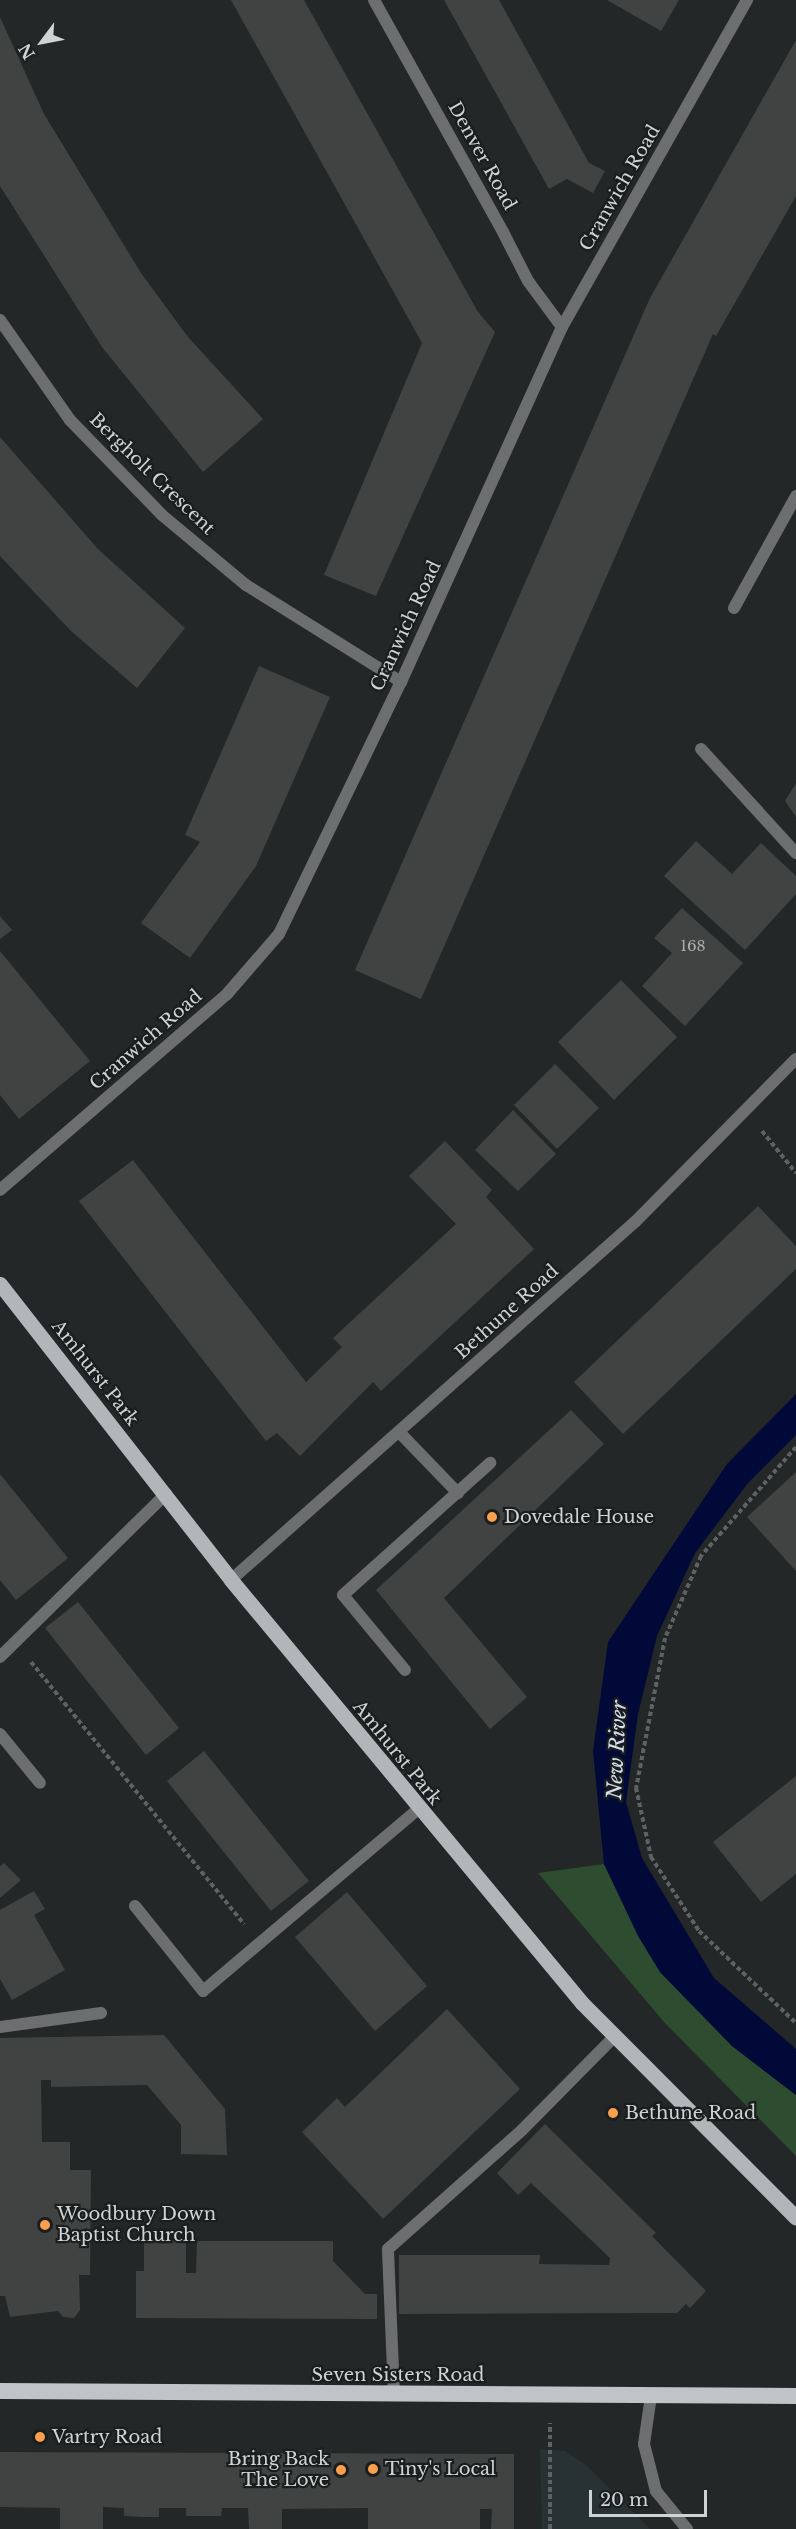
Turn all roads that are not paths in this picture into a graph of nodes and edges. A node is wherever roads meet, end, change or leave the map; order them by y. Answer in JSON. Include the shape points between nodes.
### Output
{"nodes":[{"id":1,"x":374,"y":0,"type":"edge"},
{"id":2,"x":747,"y":0,"type":"edge"},
{"id":3,"x":0,"y":320,"type":"edge"},
{"id":4,"x":562,"y":327,"type":"junction"},
{"id":5,"x":796,"y":496,"type":"edge"},
{"id":6,"x":734,"y":608,"type":"dead end"},
{"id":7,"x":401,"y":682,"type":"junction"},
{"id":8,"x":701,"y":749,"type":"dead end"},
{"id":9,"x":796,"y":853,"type":"edge"},
{"id":10,"x":796,"y":1059,"type":"edge"},
{"id":11,"x":0,"y":1190,"type":"edge"},
{"id":12,"x":0,"y":1284,"type":"edge"},
{"id":13,"x":399,"y":1432,"type":"junction"},
{"id":14,"x":490,"y":1463,"type":"dead end"},
{"id":15,"x":458,"y":1493,"type":"junction"},
{"id":16,"x":166,"y":1494,"type":"junction"},
{"id":17,"x":231,"y":1581,"type":"junction"},
{"id":18,"x":0,"y":1657,"type":"edge"},
{"id":19,"x":405,"y":1670,"type":"dead end"},
{"id":20,"x":0,"y":1734,"type":"edge"},
{"id":21,"x":40,"y":1783,"type":"dead end"},
{"id":22,"x":417,"y":1809,"type":"junction"},
{"id":23,"x":135,"y":1906,"type":"dead end"},
{"id":24,"x":100,"y":2013,"type":"dead end"},
{"id":25,"x":0,"y":2027,"type":"edge"},
{"id":26,"x":614,"y":2037,"type":"junction"},
{"id":27,"x":796,"y":2218,"type":"edge"},
{"id":28,"x":0,"y":2391,"type":"edge"},
{"id":29,"x":394,"y":2394,"type":"junction"},
{"id":30,"x":651,"y":2396,"type":"junction"},
{"id":31,"x":796,"y":2396,"type":"edge"},
{"id":32,"x":687,"y":2529,"type":"edge"}],
"edges":[{"from":1,"to":4,"type":"street","name":"Denver Road","via":[[528,281]]},
{"from":2,"to":4,"type":"street","name":"Cranwich Road"},
{"from":3,"to":7,"type":"street","name":"Bergholt Crescent","via":[[70,420],[162,515],[246,585]]},
{"from":4,"to":7,"type":"street","name":"Cranwich Road"},
{"from":5,"to":6,"type":"street"},
{"from":7,"to":11,"type":"street","name":"Cranwich Road","via":[[279,934],[227,994]]},
{"from":8,"to":9,"type":"street"},
{"from":10,"to":13,"type":"street","name":"Bethune Road","via":[[635,1222]]},
{"from":12,"to":16,"type":"main road","name":"Amhurst Park"},
{"from":13,"to":15,"type":"street"},
{"from":13,"to":17,"type":"street","name":"Bethune Road"},
{"from":14,"to":15,"type":"street"},
{"from":15,"to":19,"type":"street","via":[[343,1595]]},
{"from":16,"to":17,"type":"main road","name":"Amhurst Park"},
{"from":16,"to":18,"type":"street"},
{"from":17,"to":22,"type":"main road","name":"Amhurst Park"},
{"from":20,"to":21,"type":"street"},
{"from":22,"to":23,"type":"street","via":[[203,1991]]},
{"from":22,"to":26,"type":"main road","name":"Amhurst Park"},
{"from":24,"to":25,"type":"street"},
{"from":26,"to":27,"type":"main road","name":"Amhurst Park"},
{"from":26,"to":29,"type":"street","via":[[522,2130],[388,2249]]},
{"from":28,"to":29,"type":"highway","name":"Seven Sisters Road"},
{"from":29,"to":30,"type":"highway","name":"Seven Sisters Road"},
{"from":30,"to":31,"type":"highway","name":"Seven Sisters Road"},
{"from":30,"to":32,"type":"street","via":[[644,2444],[656,2491]]}]}
